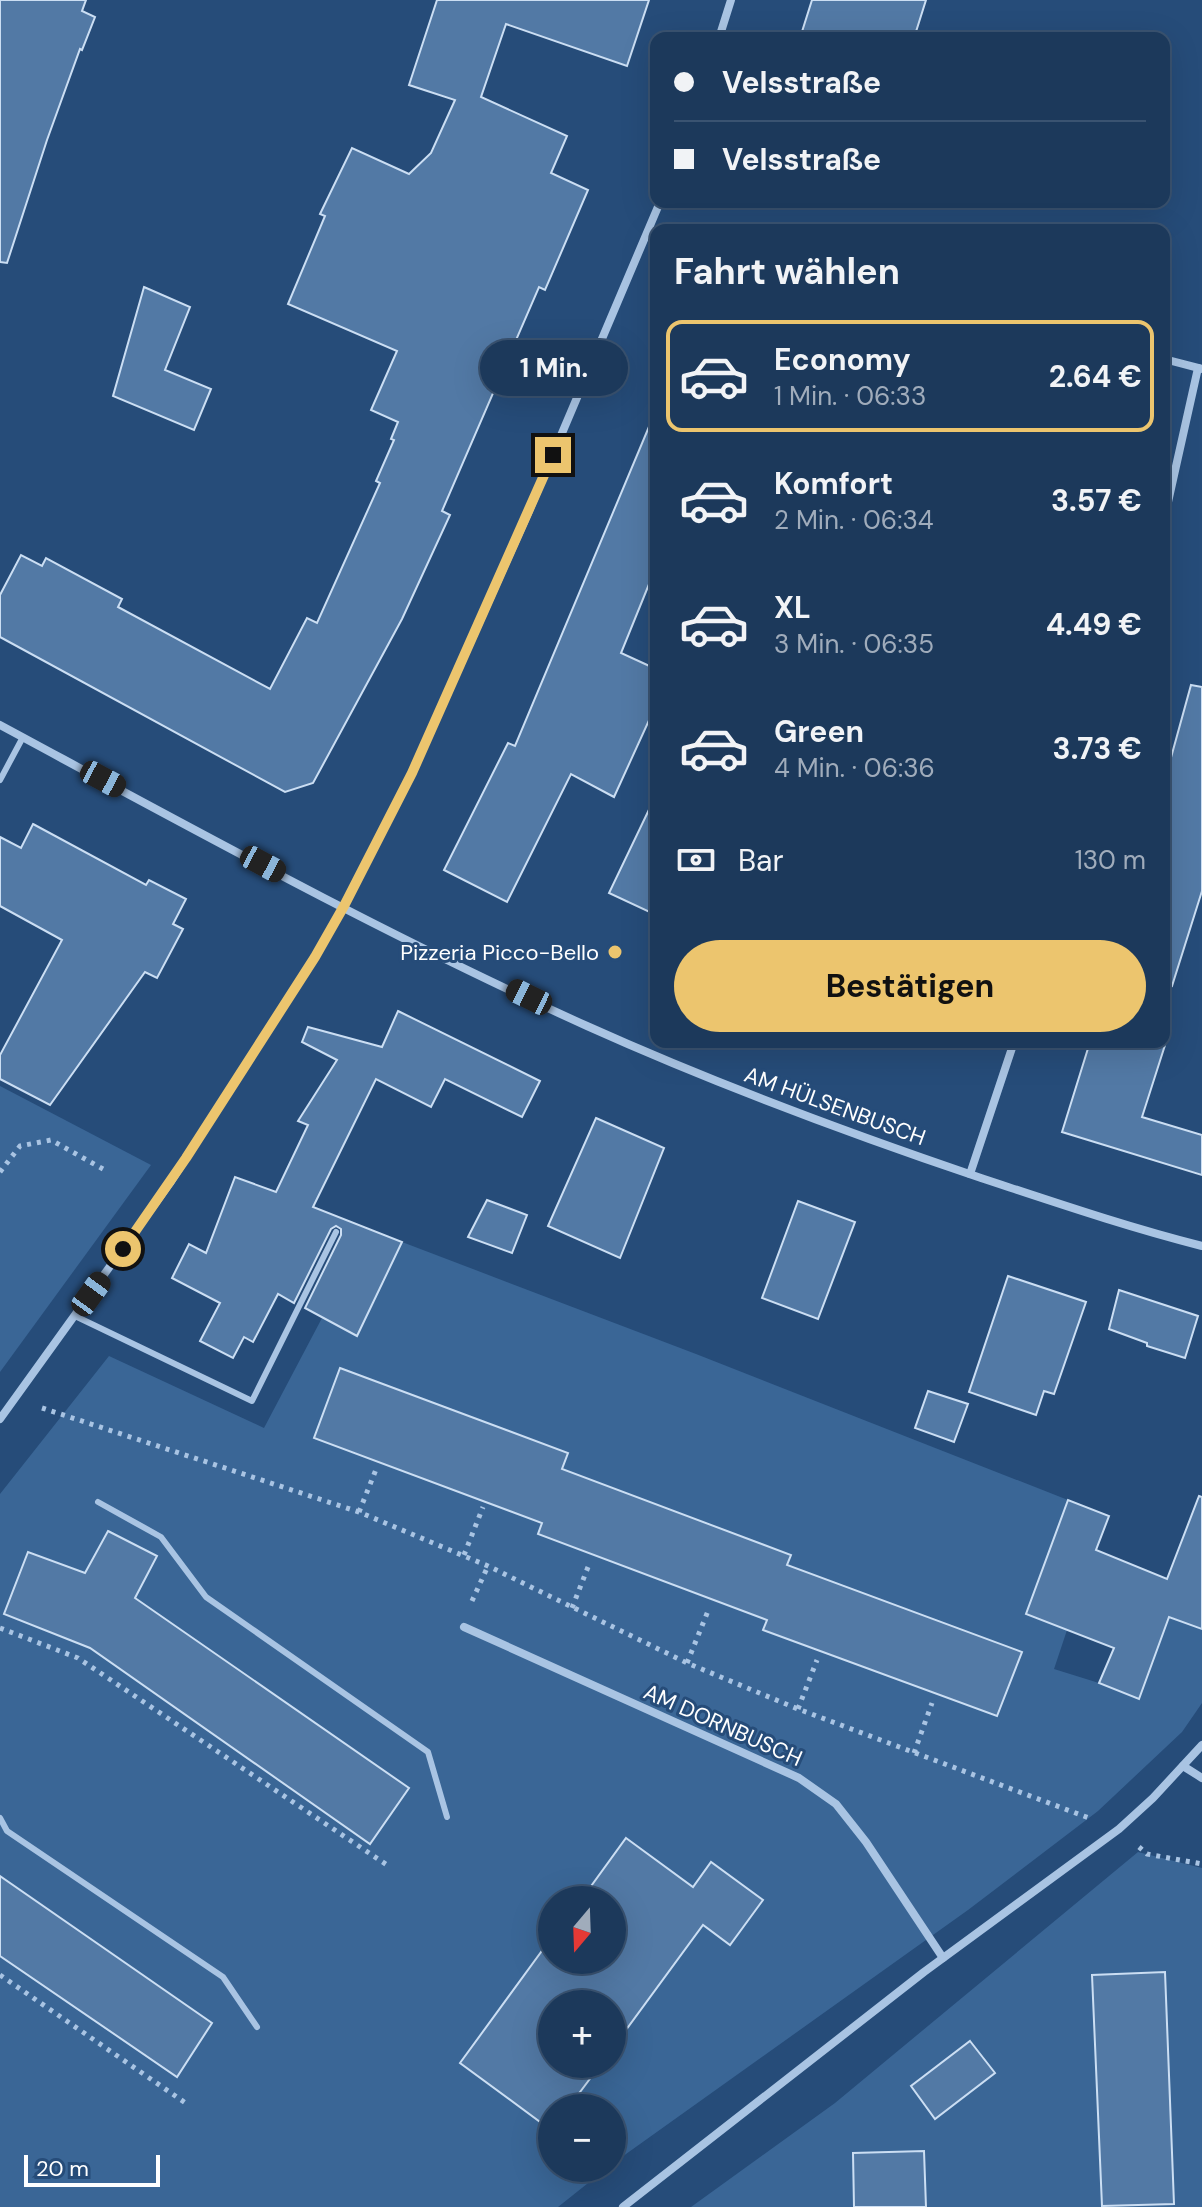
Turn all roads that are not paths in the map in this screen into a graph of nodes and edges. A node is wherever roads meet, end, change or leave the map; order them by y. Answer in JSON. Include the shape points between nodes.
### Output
{"nodes":[{"id":1,"x":731,"y":0,"type":"edge"},
{"id":2,"x":721,"y":32,"type":"edge"},
{"id":3,"x":650,"y":237,"type":"edge"},
{"id":4,"x":1170,"y":360,"type":"edge"},
{"id":5,"x":1200,"y":368,"type":"edge"},
{"id":6,"x":1170,"y":495,"type":"edge"},
{"id":7,"x":0,"y":725,"type":"edge"},
{"id":8,"x":23,"y":737,"type":"junction"},
{"id":9,"x":0,"y":780,"type":"edge"},
{"id":10,"x":344,"y":906,"type":"junction"},
{"id":11,"x":1012,"y":1048,"type":"edge"},
{"id":12,"x":970,"y":1174,"type":"junction"},
{"id":13,"x":336,"y":1232,"type":"dead end"},
{"id":14,"x":1202,"y":1246,"type":"edge"},
{"id":15,"x":75,"y":1316,"type":"junction"},
{"id":16,"x":0,"y":1419,"type":"edge"},
{"id":17,"x":98,"y":1502,"type":"dead end"},
{"id":18,"x":464,"y":1627,"type":"road end"},
{"id":19,"x":1202,"y":1745,"type":"edge"},
{"id":20,"x":1183,"y":1766,"type":"junction"},
{"id":21,"x":1202,"y":1778,"type":"edge"},
{"id":22,"x":447,"y":1817,"type":"dead end"},
{"id":23,"x":0,"y":1818,"type":"edge"},
{"id":24,"x":943,"y":1958,"type":"junction"},
{"id":25,"x":257,"y":2027,"type":"dead end"},
{"id":26,"x":623,"y":2207,"type":"edge"}],
"edges":[{"from":1,"to":2,"type":"street"},
{"from":3,"to":10,"type":"street","via":[[419,759]]},
{"from":4,"to":5,"type":"street"},
{"from":5,"to":6,"type":"street"},
{"from":7,"to":8,"type":"street","name":"AM HÜLSENBUSCH"},
{"from":8,"to":9,"type":"lane"},
{"from":8,"to":10,"type":"street","name":"AM HÜLSENBUSCH"},
{"from":10,"to":12,"type":"street","name":"AM HÜLSENBUSCH","via":[[601,1031],[769,1103]]},
{"from":10,"to":15,"type":"street","via":[[170,1183]]},
{"from":11,"to":12,"type":"street"},
{"from":12,"to":14,"type":"street","name":"AM HÜLSENBUSCH"},
{"from":13,"to":15,"type":"lane","via":[[252,1401]]},
{"from":15,"to":16,"type":"street"},
{"from":17,"to":22,"type":"lane","via":[[161,1537],[206,1597],[428,1752]]},
{"from":18,"to":24,"type":"street","name":"AM DORNBUSCH","via":[[799,1778],[836,1804],[856,1829]]},
{"from":19,"to":20,"type":"street"},
{"from":20,"to":21,"type":"street"},
{"from":20,"to":24,"type":"street","via":[[1119,1829]]},
{"from":23,"to":25,"type":"lane","via":[[7,1831],[223,1977]]},
{"from":24,"to":26,"type":"street"}]}
